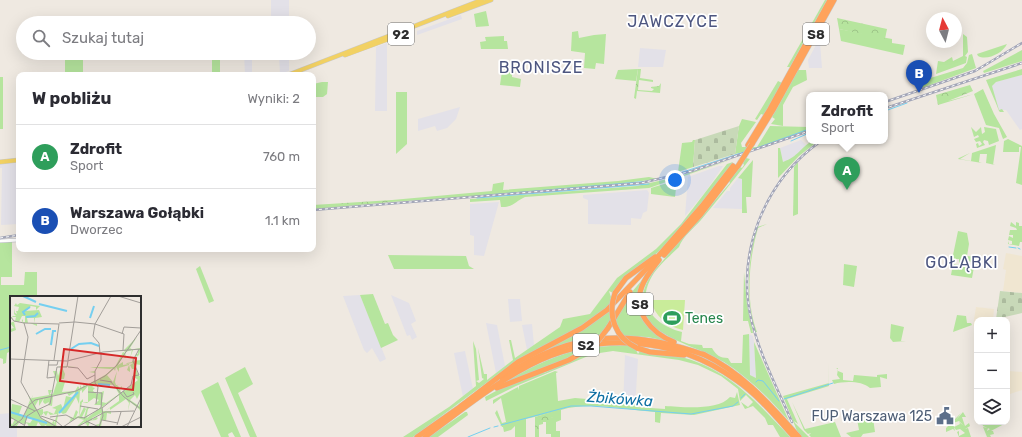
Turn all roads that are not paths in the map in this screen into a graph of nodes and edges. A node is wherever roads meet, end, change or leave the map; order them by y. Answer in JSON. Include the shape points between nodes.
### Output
{"nodes":[{"id":1,"x":482,"y":0,"type":"edge"},
{"id":2,"x":490,"y":0,"type":"edge"},
{"id":3,"x":830,"y":0,"type":"edge"},
{"id":4,"x":834,"y":0,"type":"edge"},
{"id":5,"x":356,"y":49,"type":"junction"},
{"id":6,"x":794,"y":69,"type":"junction"},
{"id":7,"x":296,"y":72,"type":"edge"},
{"id":8,"x":16,"y":160,"type":"edge"},
{"id":9,"x":0,"y":162,"type":"edge"},
{"id":10,"x":735,"y":166,"type":"junction"},
{"id":11,"x":675,"y":236,"type":"junction"},
{"id":12,"x":16,"y":240,"type":"edge"},
{"id":13,"x":0,"y":241,"type":"edge"},
{"id":14,"x":659,"y":260,"type":"junction"},
{"id":15,"x":705,"y":355,"type":"junction"},
{"id":16,"x":722,"y":370,"type":"junction"},
{"id":17,"x":764,"y":401,"type":"junction"},
{"id":18,"x":462,"y":408,"type":"junction"},
{"id":19,"x":417,"y":437,"type":"edge"},
{"id":20,"x":425,"y":437,"type":"edge"},
{"id":21,"x":794,"y":437,"type":"edge"},
{"id":22,"x":799,"y":437,"type":"edge"}],
"edges":[{"from":1,"to":5,"type":"main road","number":"92"},
{"from":2,"to":5,"type":"main road","number":"92"},
{"from":3,"to":6,"type":"highway","number":"S8"},
{"from":4,"to":6,"type":"highway","number":"S8"},
{"from":5,"to":7,"type":"main road","number":"92"},
{"from":6,"to":10,"type":"highway","number":"S8"},
{"from":8,"to":9,"type":"main road"},
{"from":10,"to":11,"type":"highway","number":"S8"},
{"from":10,"to":14,"type":"highway","number":"S8","via":[[701,214]]},
{"from":11,"to":16,"type":"highway","number":"S8","bridge":true,"via":[[652,260],[626,278],[615,293],[611,310],[615,326],[624,340],[637,348],[650,352],[685,355]]},
{"from":11,"to":18,"type":"highway","via":[[622,296],[601,315],[522,359]]},
{"from":12,"to":13,"type":"main road"},
{"from":14,"to":15,"type":"highway","number":"S8","via":[[641,289],[640,304],[643,316],[662,336]]},
{"from":14,"to":18,"type":"highway","bridge":true,"via":[[626,297],[598,341],[585,352],[499,387]]},
{"from":15,"to":17,"type":"highway","number":"S2","via":[[740,376]]},
{"from":15,"to":18,"type":"highway","number":"S2","via":[[674,344],[643,338],[611,337],[582,341],[556,348],[528,361]]},
{"from":16,"to":17,"type":"highway","number":"S2"},
{"from":16,"to":18,"type":"highway","number":"S2","via":[[694,356],[657,345],[626,342],[590,345],[562,352],[535,363]]},
{"from":17,"to":21,"type":"highway","number":"S2"},
{"from":17,"to":22,"type":"highway","number":"S2"},
{"from":18,"to":19,"type":"highway"},
{"from":18,"to":20,"type":"highway","number":"S2"}]}
